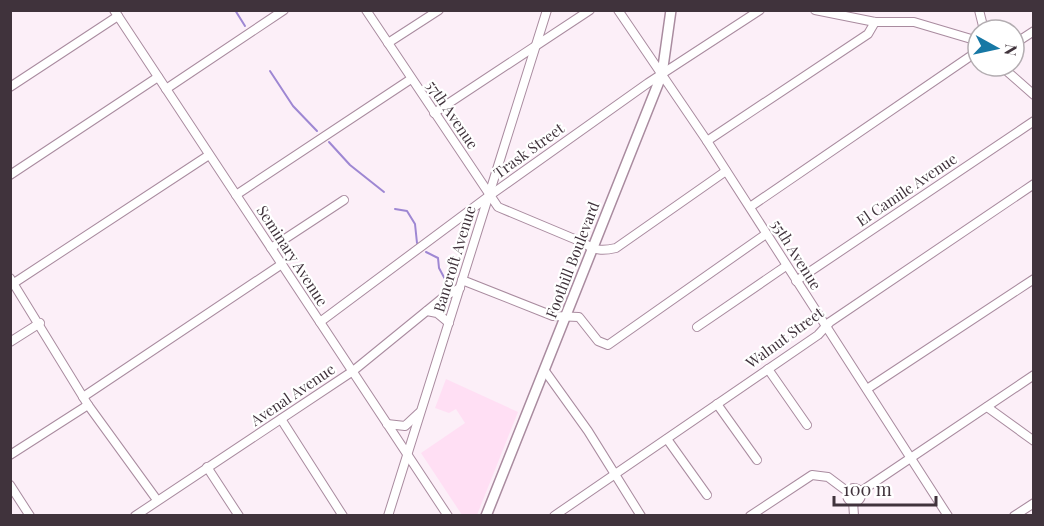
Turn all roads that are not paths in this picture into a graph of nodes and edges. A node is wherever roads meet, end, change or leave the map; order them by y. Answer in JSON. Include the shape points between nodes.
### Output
{"nodes":[{"id":1,"x":284,"y":10,"type":"edge"},
{"id":2,"x":366,"y":10,"type":"edge"},
{"id":3,"x":439,"y":10,"type":"edge"},
{"id":4,"x":547,"y":10,"type":"edge"},
{"id":5,"x":591,"y":10,"type":"edge"},
{"id":6,"x":618,"y":10,"type":"edge"},
{"id":7,"x":671,"y":10,"type":"edge"},
{"id":8,"x":760,"y":10,"type":"edge"},
{"id":9,"x":815,"y":10,"type":"edge"},
{"id":10,"x":116,"y":13,"type":"edge"},
{"id":11,"x":875,"y":22,"type":"junction"},
{"id":12,"x":966,"y":40,"type":"edge"},
{"id":13,"x":388,"y":43,"type":"junction"},
{"id":14,"x":536,"y":44,"type":"junction"},
{"id":15,"x":966,"y":54,"type":"edge"},
{"id":16,"x":662,"y":74,"type":"junction"},
{"id":17,"x":158,"y":77,"type":"junction"},
{"id":18,"x":1016,"y":78,"type":"edge"},
{"id":19,"x":411,"y":79,"type":"junction"},
{"id":20,"x":10,"y":87,"type":"edge"},
{"id":21,"x":166,"y":89,"type":"junction"},
{"id":22,"x":1034,"y":95,"type":"edge"},
{"id":23,"x":434,"y":113,"type":"junction"},
{"id":24,"x":1034,"y":121,"type":"edge"},
{"id":25,"x":707,"y":141,"type":"junction"},
{"id":26,"x":210,"y":155,"type":"junction"},
{"id":27,"x":726,"y":171,"type":"junction"},
{"id":28,"x":10,"y":175,"type":"edge"},
{"id":29,"x":1034,"y":184,"type":"edge"},
{"id":30,"x":236,"y":195,"type":"junction"},
{"id":31,"x":489,"y":196,"type":"junction"},
{"id":32,"x":344,"y":200,"type":"dead end"},
{"id":33,"x":750,"y":207,"type":"junction"},
{"id":34,"x":766,"y":234,"type":"junction"},
{"id":35,"x":271,"y":248,"type":"junction"},
{"id":36,"x":592,"y":250,"type":"junction"},
{"id":37,"x":282,"y":264,"type":"junction"},
{"id":38,"x":786,"y":266,"type":"junction"},
{"id":39,"x":1034,"y":279,"type":"edge"},
{"id":40,"x":12,"y":281,"type":"edge"},
{"id":41,"x":796,"y":281,"type":"junction"},
{"id":42,"x":461,"y":284,"type":"junction"},
{"id":43,"x":427,"y":311,"type":"junction"},
{"id":44,"x":566,"y":317,"type":"junction"},
{"id":45,"x":320,"y":322,"type":"junction"},
{"id":46,"x":40,"y":323,"type":"junction"},
{"id":47,"x":449,"y":323,"type":"junction"},
{"id":48,"x":697,"y":327,"type":"dead end"},
{"id":49,"x":825,"y":327,"type":"junction"},
{"id":50,"x":10,"y":342,"type":"edge"},
{"id":51,"x":768,"y":369,"type":"junction"},
{"id":52,"x":352,"y":371,"type":"junction"},
{"id":53,"x":545,"y":371,"type":"junction"},
{"id":54,"x":1034,"y":375,"type":"edge"},
{"id":55,"x":867,"y":389,"type":"junction"},
{"id":56,"x":83,"y":397,"type":"junction"},
{"id":57,"x":717,"y":404,"type":"junction"},
{"id":58,"x":88,"y":405,"type":"junction"},
{"id":59,"x":987,"y":406,"type":"junction"},
{"id":60,"x":422,"y":410,"type":"junction"},
{"id":61,"x":281,"y":419,"type":"junction"},
{"id":62,"x":387,"y":424,"type":"junction"},
{"id":63,"x":807,"y":425,"type":"dead end"},
{"id":64,"x":667,"y":439,"type":"junction"},
{"id":65,"x":1034,"y":441,"type":"edge"},
{"id":66,"x":407,"y":454,"type":"junction"},
{"id":67,"x":10,"y":455,"type":"edge"},
{"id":68,"x":912,"y":457,"type":"junction"},
{"id":69,"x":757,"y":460,"type":"dead end"},
{"id":70,"x":207,"y":467,"type":"junction"},
{"id":71,"x":615,"y":473,"type":"junction"},
{"id":72,"x":10,"y":485,"type":"edge"},
{"id":73,"x":848,"y":492,"type":"junction"},
{"id":74,"x":860,"y":492,"type":"junction"},
{"id":75,"x":707,"y":495,"type":"dead end"},
{"id":76,"x":157,"y":500,"type":"junction"},
{"id":77,"x":854,"y":501,"type":"junction"},
{"id":78,"x":1034,"y":503,"type":"edge"},
{"id":79,"x":445,"y":515,"type":"edge"},
{"id":80,"x":30,"y":516,"type":"edge"},
{"id":81,"x":135,"y":516,"type":"edge"},
{"id":82,"x":239,"y":516,"type":"edge"},
{"id":83,"x":344,"y":516,"type":"edge"},
{"id":84,"x":388,"y":516,"type":"edge"},
{"id":85,"x":486,"y":516,"type":"edge"},
{"id":86,"x":554,"y":516,"type":"edge"},
{"id":87,"x":641,"y":516,"type":"edge"},
{"id":88,"x":750,"y":516,"type":"edge"},
{"id":89,"x":854,"y":516,"type":"edge"},
{"id":90,"x":948,"y":516,"type":"edge"},
{"id":91,"x":1014,"y":516,"type":"edge"}],
"edges":[{"from":1,"to":21,"type":"street"},
{"from":2,"to":13,"type":"street","name":"57th Avenue"},
{"from":3,"to":13,"type":"street"},
{"from":4,"to":14,"type":"street","name":"Bancroft Avenue"},
{"from":5,"to":14,"type":"street"},
{"from":6,"to":16,"type":"street","name":"55th Avenue"},
{"from":7,"to":16,"type":"main road","name":"Foothill Boulevard"},
{"from":8,"to":16,"type":"street","name":"Trask Street"},
{"from":9,"to":11,"type":"street"},
{"from":10,"to":17,"type":"street","name":"Seminary Avenue"},
{"from":10,"to":20,"type":"street"},
{"from":11,"to":12,"type":"street","via":[[914,22]]},
{"from":11,"to":25,"type":"street","via":[[868,34]]},
{"from":13,"to":19,"type":"street","name":"57th Avenue"},
{"from":14,"to":23,"type":"street"},
{"from":14,"to":31,"type":"street","name":"Bancroft Avenue"},
{"from":15,"to":33,"type":"street"},
{"from":16,"to":25,"type":"street","name":"55th Avenue"},
{"from":16,"to":31,"type":"street","name":"Trask Street"},
{"from":16,"to":36,"type":"main road","name":"Foothill Boulevard"},
{"from":17,"to":21,"type":"street","name":"Seminary Avenue"},
{"from":17,"to":28,"type":"street"},
{"from":18,"to":22,"type":"street"},
{"from":19,"to":23,"type":"street","name":"57th Avenue"},
{"from":19,"to":30,"type":"street"},
{"from":21,"to":26,"type":"street","name":"Seminary Avenue"},
{"from":23,"to":31,"type":"street","name":"57th Avenue"},
{"from":24,"to":41,"type":"street","name":"El Camile Avenue"},
{"from":25,"to":27,"type":"street","name":"55th Avenue"},
{"from":26,"to":30,"type":"street","name":"Seminary Avenue"},
{"from":26,"to":40,"type":"street"},
{"from":27,"to":33,"type":"street","name":"55th Avenue"},
{"from":27,"to":36,"type":"street","via":[[616,248]]},
{"from":29,"to":49,"type":"street","name":"Walnut Street"},
{"from":30,"to":35,"type":"street","name":"Seminary Avenue"},
{"from":31,"to":36,"type":"street","name":"57th Avenue","via":[[498,207],[584,243]]},
{"from":31,"to":42,"type":"street","name":"Bancroft Avenue"},
{"from":31,"to":45,"type":"street","name":"Trask Street"},
{"from":32,"to":35,"type":"street"},
{"from":33,"to":34,"type":"street","name":"55th Avenue"},
{"from":34,"to":38,"type":"street","name":"55th Avenue"},
{"from":34,"to":44,"type":"street","via":[[608,345],[598,341],[579,318]]},
{"from":35,"to":37,"type":"street","name":"Seminary Avenue"},
{"from":36,"to":44,"type":"main road","name":"Foothill Boulevard"},
{"from":37,"to":45,"type":"street","name":"Seminary Avenue"},
{"from":37,"to":56,"type":"street"},
{"from":38,"to":41,"type":"street","name":"55th Avenue"},
{"from":38,"to":48,"type":"street"},
{"from":39,"to":55,"type":"street"},
{"from":40,"to":46,"type":"street"},
{"from":41,"to":49,"type":"street","name":"55th Avenue"},
{"from":42,"to":43,"type":"street","name":"Avenal Avenue"},
{"from":42,"to":44,"type":"street"},
{"from":42,"to":47,"type":"street","name":"Bancroft Avenue"},
{"from":43,"to":47,"type":"street"},
{"from":43,"to":52,"type":"street","name":"Avenal Avenue"},
{"from":44,"to":53,"type":"main road","name":"Foothill Boulevard"},
{"from":45,"to":52,"type":"street","name":"Seminary Avenue"},
{"from":46,"to":50,"type":"street"},
{"from":46,"to":56,"type":"street"},
{"from":47,"to":60,"type":"street","name":"Bancroft Avenue"},
{"from":49,"to":51,"type":"street","name":"Walnut Street"},
{"from":49,"to":55,"type":"street","name":"55th Avenue"},
{"from":51,"to":57,"type":"street","name":"Walnut Street"},
{"from":51,"to":63,"type":"street"},
{"from":52,"to":61,"type":"street","name":"Avenal Avenue"},
{"from":52,"to":62,"type":"street","name":"Seminary Avenue"},
{"from":53,"to":71,"type":"street"},
{"from":53,"to":85,"type":"main road","name":"Foothill Boulevard"},
{"from":54,"to":59,"type":"street"},
{"from":55,"to":68,"type":"street","name":"55th Avenue"},
{"from":56,"to":58,"type":"street"},
{"from":57,"to":64,"type":"street","name":"Walnut Street"},
{"from":57,"to":69,"type":"street"},
{"from":58,"to":67,"type":"street"},
{"from":58,"to":76,"type":"street"},
{"from":59,"to":65,"type":"street"},
{"from":59,"to":68,"type":"street"},
{"from":60,"to":62,"type":"street","via":[[405,426]]},
{"from":60,"to":66,"type":"street","name":"Bancroft Avenue"},
{"from":61,"to":70,"type":"street","name":"Avenal Avenue"},
{"from":61,"to":83,"type":"street"},
{"from":62,"to":66,"type":"street","name":"Seminary Avenue"},
{"from":64,"to":71,"type":"street","name":"Walnut Street"},
{"from":64,"to":75,"type":"street"},
{"from":66,"to":79,"type":"street","name":"Seminary Avenue"},
{"from":66,"to":84,"type":"street","name":"Bancroft Avenue"},
{"from":68,"to":74,"type":"street"},
{"from":68,"to":90,"type":"street","name":"55th Avenue"},
{"from":70,"to":76,"type":"street","name":"Avenal Avenue"},
{"from":70,"to":82,"type":"street"},
{"from":71,"to":86,"type":"street","name":"Walnut Street"},
{"from":71,"to":87,"type":"street"},
{"from":72,"to":80,"type":"street"},
{"from":73,"to":74,"type":"street","via":[[853,488]]},
{"from":73,"to":77,"type":"street","via":[[848,498]]},
{"from":73,"to":88,"type":"street","via":[[828,477],[812,475]]},
{"from":74,"to":77,"type":"street","via":[[859,499]]},
{"from":76,"to":81,"type":"street","name":"Avenal Avenue"},
{"from":77,"to":89,"type":"street"},
{"from":78,"to":91,"type":"street"}]}
